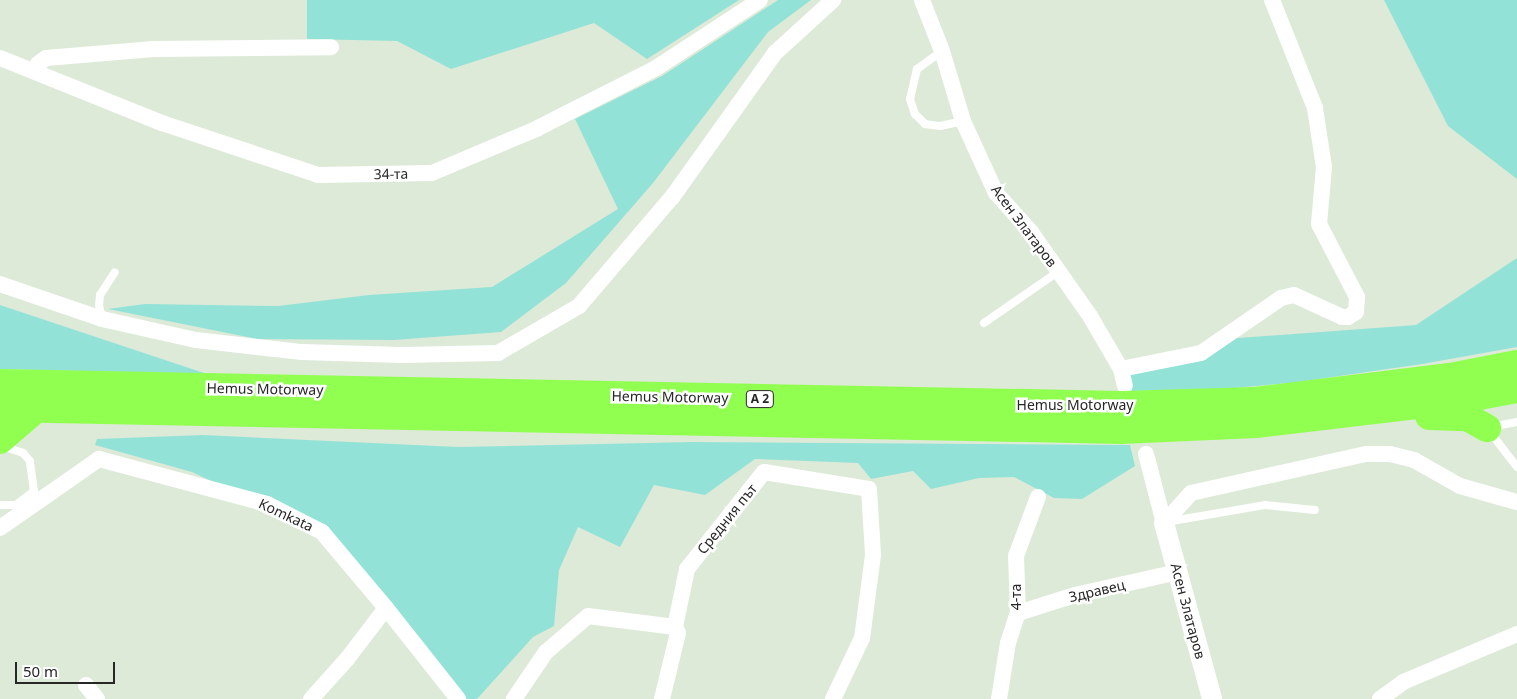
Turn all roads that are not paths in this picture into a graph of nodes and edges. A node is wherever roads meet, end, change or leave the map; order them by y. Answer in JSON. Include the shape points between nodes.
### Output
{"nodes":[{"id":1,"x":760,"y":0,"type":"edge"},
{"id":2,"x":832,"y":0,"type":"edge"},
{"id":3,"x":922,"y":0,"type":"edge"},
{"id":4,"x":1272,"y":0,"type":"edge"},
{"id":5,"x":331,"y":47,"type":"dead end"},
{"id":6,"x":942,"y":51,"type":"junction"},
{"id":7,"x":0,"y":58,"type":"edge"},
{"id":8,"x":36,"y":72,"type":"junction"},
{"id":9,"x":963,"y":121,"type":"junction"},
{"id":10,"x":1058,"y":271,"type":"junction"},
{"id":11,"x":115,"y":272,"type":"dead end"},
{"id":12,"x":0,"y":284,"type":"edge"},
{"id":13,"x":102,"y":319,"type":"junction"},
{"id":14,"x":984,"y":323,"type":"dead end"},
{"id":15,"x":1517,"y":364,"type":"edge"},
{"id":16,"x":1121,"y":369,"type":"junction"},
{"id":17,"x":0,"y":383,"type":"edge"},
{"id":18,"x":1125,"y":386,"type":"dead end"},
{"id":19,"x":1517,"y":389,"type":"edge"},
{"id":20,"x":0,"y":408,"type":"edge"},
{"id":21,"x":36,"y":409,"type":"junction"},
{"id":22,"x":1335,"y":414,"type":"junction"},
{"id":23,"x":1517,"y":422,"type":"edge"},
{"id":24,"x":1487,"y":428,"type":"junction"},
{"id":25,"x":0,"y":440,"type":"edge"},
{"id":26,"x":0,"y":445,"type":"edge"},
{"id":27,"x":1146,"y":454,"type":"dead end"},
{"id":28,"x":1517,"y":467,"type":"edge"},
{"id":29,"x":37,"y":495,"type":"junction"},
{"id":30,"x":1038,"y":498,"type":"dead end"},
{"id":31,"x":1515,"y":501,"type":"edge"},
{"id":32,"x":0,"y":504,"type":"edge"},
{"id":33,"x":1315,"y":510,"type":"dead end"},
{"id":34,"x":1164,"y":523,"type":"junction"},
{"id":35,"x":0,"y":528,"type":"edge"},
{"id":36,"x":1178,"y":572,"type":"junction"},
{"id":37,"x":386,"y":608,"type":"junction"},
{"id":38,"x":1018,"y":613,"type":"junction"},
{"id":39,"x":675,"y":627,"type":"junction"},
{"id":40,"x":1517,"y":634,"type":"edge"},
{"id":41,"x":86,"y":685,"type":"dead end"},
{"id":42,"x":97,"y":699,"type":"edge"},
{"id":43,"x":311,"y":699,"type":"edge"},
{"id":44,"x":458,"y":699,"type":"edge"},
{"id":45,"x":514,"y":699,"type":"edge"},
{"id":46,"x":662,"y":699,"type":"edge"},
{"id":47,"x":833,"y":699,"type":"edge"},
{"id":48,"x":999,"y":699,"type":"edge"},
{"id":49,"x":1212,"y":699,"type":"edge"},
{"id":50,"x":1380,"y":699,"type":"edge"}],
"edges":[{"from":1,"to":8,"type":"street","name":"34-та","via":[[656,68],[536,129],[432,173],[318,175],[162,123]]},
{"from":2,"to":13,"type":"street","via":[[776,53],[673,196],[580,306],[498,353],[302,352],[196,340]]},
{"from":3,"to":6,"type":"street","name":"Асен Златаров"},
{"from":4,"to":16,"type":"street","via":[[1315,108],[1324,168],[1319,224],[1356,297],[1356,312],[1342,317],[1294,295],[1281,298],[1201,353]]},
{"from":5,"to":8,"type":"street","via":[[154,49],[46,58],[38,64]]},
{"from":6,"to":9,"type":"street","name":"Асен Златаров"},
{"from":6,"to":9,"type":"lane","via":[[917,69],[910,99],[916,114],[925,124],[940,126]]},
{"from":7,"to":8,"type":"street","name":"34-та"},
{"from":9,"to":10,"type":"street","name":"Асен Златаров","via":[[996,193],[1031,232]]},
{"from":10,"to":14,"type":"lane"},
{"from":10,"to":16,"type":"street","name":"Асен Златаров","via":[[1090,316]]},
{"from":11,"to":13,"type":"lane","via":[[100,295]]},
{"from":12,"to":13,"type":"street"},
{"from":15,"to":17,"type":"highway","name":"Hemus Motorway","number":"A 2","via":[[1450,377],[1254,401],[1121,405]]},
{"from":16,"to":18,"type":"street","name":"Асен Златаров"},
{"from":19,"to":22,"type":"highway","name":"Hemus Motorway","number":"A 2"},
{"from":20,"to":21,"type":"highway","name":"Hemus Motorway","number":"A 2"},
{"from":21,"to":22,"type":"highway","name":"Hemus Motorway","number":"A 2","via":[[1122,430],[1256,424]]},
{"from":21,"to":25,"type":"highway"},
{"from":22,"to":24,"type":"highway","via":[[1467,417]]},
{"from":23,"to":24,"type":"lane"},
{"from":24,"to":28,"type":"lane"},
{"from":26,"to":29,"type":"lane","via":[[23,454],[30,461]]},
{"from":27,"to":34,"type":"street","name":"Асен Златаров"},
{"from":29,"to":32,"type":"lane","via":[[16,505]]},
{"from":29,"to":35,"type":"street","name":"Komkata"},
{"from":29,"to":37,"type":"street","name":"Komkata","via":[[99,459],[267,504],[322,532]]},
{"from":30,"to":38,"type":"street","name":"4-та","via":[[1016,556]]},
{"from":31,"to":34,"type":"street","via":[[1460,486],[1414,460],[1390,454],[1366,454],[1191,493]]},
{"from":33,"to":34,"type":"lane","via":[[1265,505]]},
{"from":34,"to":36,"type":"street","name":"Асен Златаров"},
{"from":36,"to":38,"type":"street","name":"Здравец","via":[[1074,595]]},
{"from":36,"to":49,"type":"street","name":"Асен Златаров"},
{"from":37,"to":43,"type":"street"},
{"from":37,"to":44,"type":"street","name":"Komkata"},
{"from":38,"to":48,"type":"street","name":"4-та","via":[[1008,643]]},
{"from":39,"to":45,"type":"street","via":[[588,616],[546,652]]},
{"from":39,"to":46,"type":"street","via":[[678,633]]},
{"from":39,"to":47,"type":"street","name":"Средния път","via":[[687,569],[764,472],[869,489],[873,555],[862,638]]},
{"from":40,"to":50,"type":"street","via":[[1403,682]]},
{"from":41,"to":42,"type":"street"}]}
